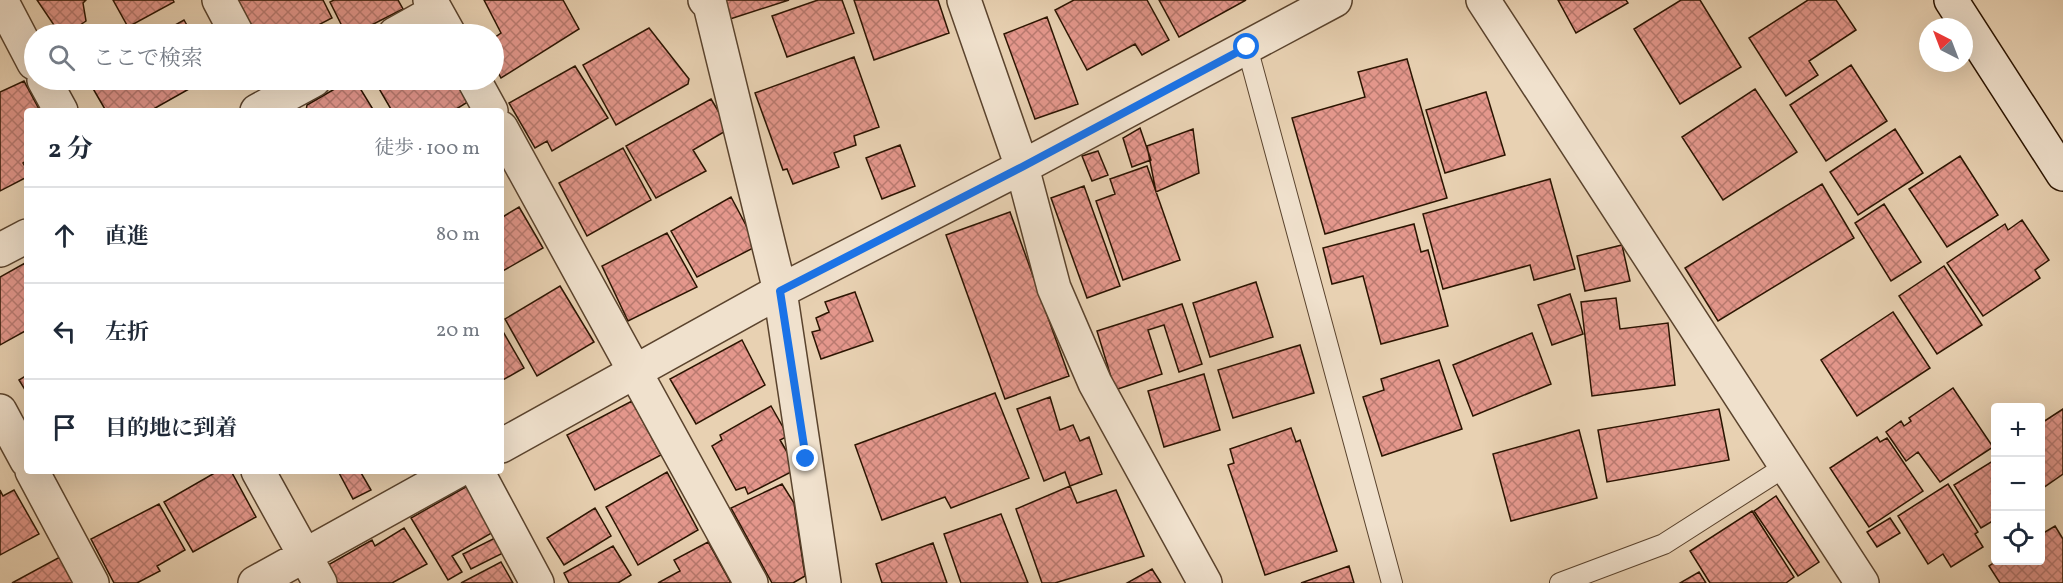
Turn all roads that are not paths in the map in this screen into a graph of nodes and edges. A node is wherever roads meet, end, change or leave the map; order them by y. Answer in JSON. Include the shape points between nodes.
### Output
{"nodes":[{"id":1,"x":1,"y":0,"type":"edge"},
{"id":2,"x":219,"y":0,"type":"edge"},
{"id":3,"x":705,"y":0,"type":"edge"},
{"id":4,"x":964,"y":0,"type":"edge"},
{"id":5,"x":1335,"y":0,"type":"edge"},
{"id":6,"x":1483,"y":0,"type":"edge"},
{"id":7,"x":1951,"y":0,"type":"edge"},
{"id":8,"x":438,"y":15,"type":"edge"},
{"id":9,"x":232,"y":24,"type":"edge"},
{"id":10,"x":418,"y":24,"type":"edge"},
{"id":11,"x":24,"y":44,"type":"edge"},
{"id":12,"x":1247,"y":47,"type":"junction"},
{"id":13,"x":49,"y":90,"type":"edge"},
{"id":14,"x":292,"y":90,"type":"edge"},
{"id":15,"x":479,"y":90,"type":"edge"},
{"id":16,"x":267,"y":101,"type":"edge"},
{"id":17,"x":59,"y":108,"type":"edge"},
{"id":18,"x":489,"y":108,"type":"edge"},
{"id":19,"x":504,"y":133,"type":"edge"},
{"id":20,"x":1022,"y":167,"type":"junction"},
{"id":21,"x":2063,"y":174,"type":"edge"},
{"id":22,"x":24,"y":238,"type":"edge"},
{"id":23,"x":0,"y":250,"type":"edge"},
{"id":24,"x":780,"y":291,"type":"junction"},
{"id":25,"x":636,"y":371,"type":"junction"},
{"id":26,"x":0,"y":411,"type":"edge"},
{"id":27,"x":504,"y":444,"type":"edge"},
{"id":28,"x":24,"y":456,"type":"edge"},
{"id":29,"x":1786,"y":466,"type":"junction"},
{"id":30,"x":34,"y":474,"type":"edge"},
{"id":31,"x":260,"y":474,"type":"edge"},
{"id":32,"x":453,"y":474,"type":"edge"},
{"id":33,"x":479,"y":474,"type":"edge"},
{"id":34,"x":313,"y":569,"type":"edge"},
{"id":35,"x":92,"y":583,"type":"edge"},
{"id":36,"x":255,"y":583,"type":"edge"},
{"id":37,"x":537,"y":583,"type":"edge"},
{"id":38,"x":751,"y":583,"type":"edge"},
{"id":39,"x":824,"y":583,"type":"edge"},
{"id":40,"x":1205,"y":583,"type":"edge"},
{"id":41,"x":1392,"y":583,"type":"edge"},
{"id":42,"x":1560,"y":583,"type":"edge"},
{"id":43,"x":1862,"y":583,"type":"edge"}],
"edges":[{"from":1,"to":11,"type":"street"},
{"from":2,"to":9,"type":"street"},
{"from":3,"to":24,"type":"street","via":[[710,5],[748,151]]},
{"from":4,"to":20,"type":"street"},
{"from":5,"to":12,"type":"street"},
{"from":6,"to":29,"type":"street"},
{"from":7,"to":21,"type":"street"},
{"from":8,"to":10,"type":"street"},
{"from":12,"to":20,"type":"street"},
{"from":12,"to":41,"type":"lane"},
{"from":13,"to":17,"type":"street"},
{"from":14,"to":16,"type":"street"},
{"from":15,"to":18,"type":"street"},
{"from":19,"to":25,"type":"street"},
{"from":20,"to":24,"type":"street"},
{"from":20,"to":40,"type":"street","via":[[1054,288],[1095,383]]},
{"from":22,"to":23,"type":"street"},
{"from":24,"to":25,"type":"street"},
{"from":24,"to":39,"type":"street"},
{"from":25,"to":27,"type":"street"},
{"from":25,"to":38,"type":"street"},
{"from":26,"to":28,"type":"street"},
{"from":29,"to":42,"type":"lane","via":[[1664,544]]},
{"from":29,"to":43,"type":"street"},
{"from":30,"to":35,"type":"street"},
{"from":31,"to":34,"type":"street"},
{"from":32,"to":34,"type":"street"},
{"from":33,"to":37,"type":"street"},
{"from":34,"to":36,"type":"street"}]}
